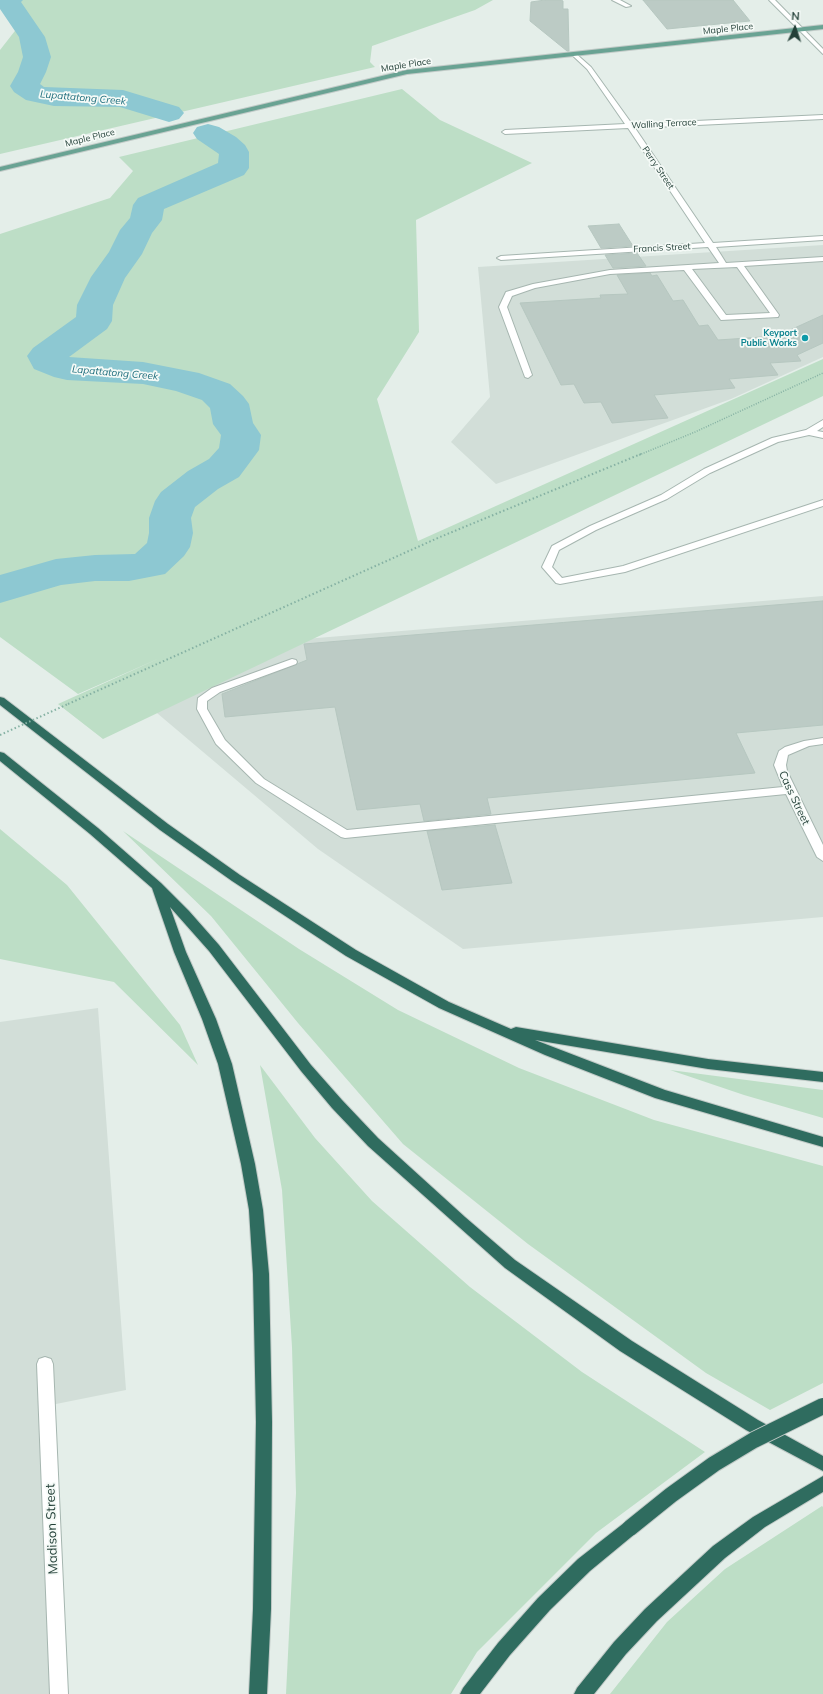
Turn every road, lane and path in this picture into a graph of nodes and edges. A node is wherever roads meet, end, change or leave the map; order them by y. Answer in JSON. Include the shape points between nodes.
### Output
{"nodes":[{"id":1,"x":615,"y":0,"type":"edge"},
{"id":2,"x":772,"y":0,"type":"edge"},
{"id":3,"x":628,"y":6,"type":"dead end"},
{"id":4,"x":823,"y":28,"type":"edge"},
{"id":5,"x":801,"y":30,"type":"junction"},
{"id":6,"x":823,"y":52,"type":"edge"},
{"id":7,"x":574,"y":54,"type":"junction"},
{"id":8,"x":823,"y":117,"type":"edge"},
{"id":9,"x":630,"y":126,"type":"junction"},
{"id":10,"x":505,"y":132,"type":"dead end"},
{"id":11,"x":0,"y":169,"type":"edge"},
{"id":12,"x":823,"y":238,"type":"edge"},
{"id":13,"x":710,"y":245,"type":"junction"},
{"id":14,"x":501,"y":258,"type":"dead end"},
{"id":15,"x":823,"y":259,"type":"edge"},
{"id":16,"x":739,"y":264,"type":"junction"},
{"id":17,"x":724,"y":265,"type":"junction"},
{"id":18,"x":686,"y":267,"type":"junction"},
{"id":19,"x":823,"y":373,"type":"edge"},
{"id":20,"x":528,"y":375,"type":"dead end"},
{"id":21,"x":823,"y":423,"type":"edge"},
{"id":22,"x":809,"y":432,"type":"junction"},
{"id":23,"x":823,"y":435,"type":"edge"},
{"id":24,"x":823,"y":503,"type":"edge"},
{"id":25,"x":292,"y":662,"type":"dead end"},
{"id":26,"x":0,"y":700,"type":"edge"},
{"id":27,"x":0,"y":735,"type":"edge"},
{"id":28,"x":823,"y":741,"type":"edge"},
{"id":29,"x":0,"y":755,"type":"edge"},
{"id":30,"x":790,"y":790,"type":"junction"},
{"id":31,"x":823,"y":857,"type":"edge"},
{"id":32,"x":157,"y":886,"type":"junction"},
{"id":33,"x":494,"y":1029,"type":"junction"},
{"id":34,"x":823,"y":1077,"type":"edge"},
{"id":35,"x":823,"y":1142,"type":"edge"},
{"id":36,"x":45,"y":1364,"type":"dead end"},
{"id":37,"x":823,"y":1406,"type":"edge"},
{"id":38,"x":823,"y":1464,"type":"edge"},
{"id":39,"x":823,"y":1483,"type":"edge"},
{"id":40,"x":59,"y":1694,"type":"edge"},
{"id":41,"x":258,"y":1694,"type":"edge"},
{"id":42,"x":469,"y":1694,"type":"edge"},
{"id":43,"x":583,"y":1694,"type":"edge"}],
"edges":[{"from":1,"to":3,"type":"street"},
{"from":2,"to":5,"type":"street"},
{"from":4,"to":5,"type":"main road","name":"Maple Place"},
{"from":5,"to":6,"type":"street"},
{"from":5,"to":7,"type":"main road","name":"Maple Place"},
{"from":7,"to":9,"type":"street","name":"Perry Street","via":[[589,68]]},
{"from":7,"to":11,"type":"main road","name":"Maple Place","via":[[401,73]]},
{"from":8,"to":9,"type":"street","name":"Walling Terrace"},
{"from":9,"to":10,"type":"street","name":"Walling Terrace"},
{"from":9,"to":13,"type":"street","name":"Perry Street"},
{"from":12,"to":13,"type":"street","name":"Francis Street"},
{"from":13,"to":14,"type":"street","name":"Francis Street"},
{"from":13,"to":17,"type":"street","name":"Perry Street"},
{"from":15,"to":16,"type":"street"},
{"from":16,"to":17,"type":"street"},
{"from":16,"to":18,"type":"street","via":[[775,315],[724,318]]},
{"from":17,"to":18,"type":"street"},
{"from":18,"to":20,"type":"street","via":[[610,272],[533,286],[509,294],[503,307]]},
{"from":19,"to":27,"type":"path","bridge":true,"via":[[695,432],[440,537]]},
{"from":21,"to":22,"type":"street"},
{"from":22,"to":23,"type":"street"},
{"from":22,"to":24,"type":"street","via":[[775,440],[707,471],[664,497],[592,528],[555,548],[547,567],[560,581],[625,570]]},
{"from":25,"to":30,"type":"street","via":[[216,690],[202,700],[202,709],[220,742],[260,781],[345,834]]},
{"from":26,"to":33,"type":"highway","via":[[164,827],[272,902],[398,981]]},
{"from":28,"to":30,"type":"street","name":"Cass Street","via":[[808,743],[783,753],[780,759],[781,772]]},
{"from":29,"to":32,"type":"highway"},
{"from":30,"to":31,"type":"street","name":"Cass Street"},
{"from":32,"to":38,"type":"highway","via":[[186,914],[337,1104],[373,1142],[460,1221],[510,1264],[626,1346],[752,1425]]},
{"from":32,"to":41,"type":"highway","via":[[180,952],[225,1064],[256,1210],[261,1274],[264,1422],[262,1610]]},
{"from":33,"to":34,"type":"highway","via":[[708,1064]]},
{"from":33,"to":35,"type":"highway","via":[[660,1094]]},
{"from":36,"to":40,"type":"street","name":"Madison Street"},
{"from":37,"to":42,"type":"highway","bridge":true,"via":[[754,1440],[714,1464],[584,1564],[504,1649]]},
{"from":39,"to":43,"type":"highway","via":[[759,1522],[719,1552],[636,1632]]}]}
